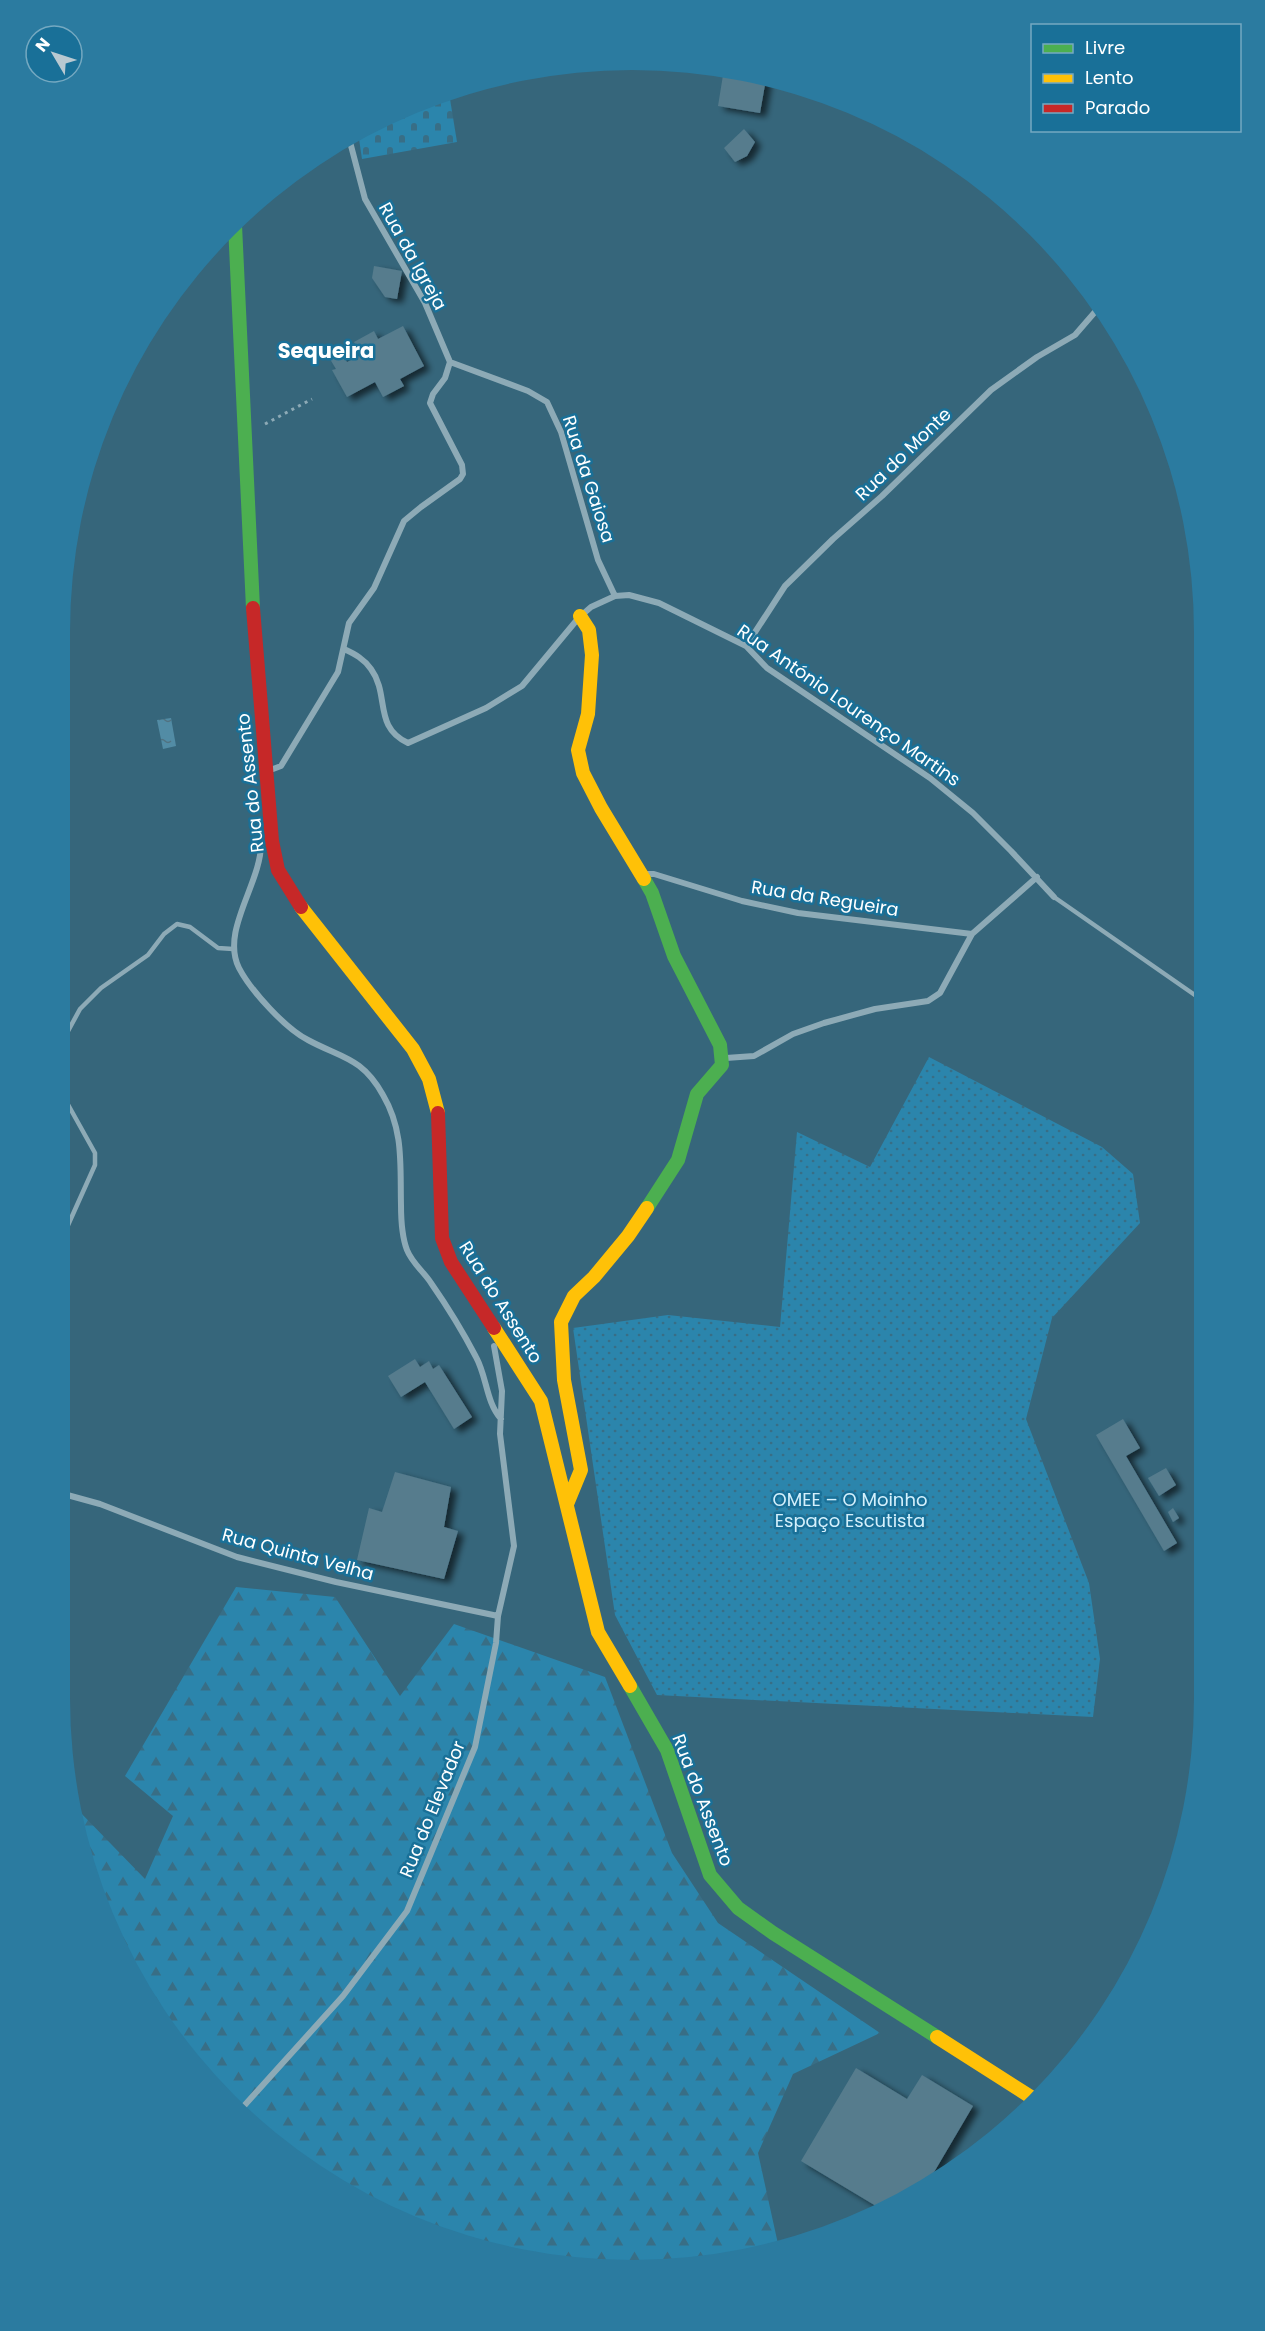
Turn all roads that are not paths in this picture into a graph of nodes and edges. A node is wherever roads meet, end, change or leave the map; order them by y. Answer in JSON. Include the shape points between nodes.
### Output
{"nodes":[{"id":1,"x":352,"y":146,"type":"edge"},
{"id":2,"x":236,"y":234,"type":"edge"},
{"id":3,"x":1095,"y":313,"type":"edge"},
{"id":4,"x":450,"y":362,"type":"junction"},
{"id":5,"x":615,"y":596,"type":"junction"},
{"id":6,"x":580,"y":616,"type":"junction"},
{"id":7,"x":746,"y":646,"type":"junction"},
{"id":8,"x":344,"y":649,"type":"junction"},
{"id":9,"x":267,"y":778,"type":"junction"},
{"id":10,"x":260,"y":798,"type":"dead end"},
{"id":11,"x":261,"y":830,"type":"dead end"},
{"id":12,"x":641,"y":875,"type":"junction"},
{"id":13,"x":1036,"y":877,"type":"junction"},
{"id":14,"x":1054,"y":897,"type":"joint"},
{"id":15,"x":972,"y":934,"type":"junction"},
{"id":16,"x":233,"y":950,"type":"junction"},
{"id":17,"x":1194,"y":994,"type":"edge"},
{"id":18,"x":70,"y":1025,"type":"edge"},
{"id":19,"x":722,"y":1059,"type":"junction"},
{"id":20,"x":70,"y":1108,"type":"edge"},
{"id":21,"x":70,"y":1221,"type":"edge"},
{"id":22,"x":490,"y":1322,"type":"junction"},
{"id":23,"x":501,"y":1420,"type":"junction"},
{"id":24,"x":70,"y":1496,"type":"edge"},
{"id":25,"x":567,"y":1504,"type":"junction"},
{"id":26,"x":498,"y":1616,"type":"junction"},
{"id":27,"x":1030,"y":2096,"type":"edge"},
{"id":28,"x":245,"y":2105,"type":"edge"}],
"edges":[{"from":1,"to":4,"type":"street","name":"Rua da Igreja","via":[[365,199],[425,303]]},
{"from":2,"to":9,"type":"street","name":"Rua do Assento","via":[[250,577]]},
{"from":3,"to":7,"type":"street","name":"Rua do Monte","via":[[1075,334],[991,390],[833,539],[785,586]]},
{"from":4,"to":5,"type":"street","name":"Rua da Gaiosa","via":[[547,402],[561,432],[598,560]]},
{"from":4,"to":8,"type":"street","via":[[430,403],[463,474],[404,521],[374,588],[349,623]]},
{"from":5,"to":6,"type":"street"},
{"from":5,"to":7,"type":"street","name":"Rua António Lourenço Martins","via":[[629,595],[659,603]]},
{"from":6,"to":8,"type":"street","via":[[522,686],[486,708],[408,742],[387,726],[372,670],[359,656]]},
{"from":6,"to":12,"type":"street","via":[[589,630],[592,655],[588,714],[578,750],[583,773]]},
{"from":7,"to":13,"type":"street","name":"Rua António Lourenço Martins","via":[[766,668],[930,778],[973,813]]},
{"from":8,"to":9,"type":"street","via":[[338,672],[281,766]]},
{"from":9,"to":10,"type":"street"},
{"from":9,"to":22,"type":"street","name":"Rua do Assento","via":[[278,870],[296,901],[412,1049],[429,1079],[438,1106],[442,1238],[451,1262]]},
{"from":11,"to":16,"type":"street","via":[[258,871],[240,917]]},
{"from":12,"to":15,"type":"street","name":"Rua da Regueira","via":[[654,874],[798,913]]},
{"from":12,"to":19,"type":"street","via":[[652,892],[674,956],[720,1045]]},
{"from":13,"to":14,"type":"street","name":"Rua António Lourenço Martins"},
{"from":13,"to":15,"type":"street"},
{"from":14,"to":17,"type":"lane","name":"Rua António Lourenço Martins"},
{"from":15,"to":19,"type":"street","via":[[940,993],[928,1001],[875,1009],[824,1023],[793,1034],[754,1056]]},
{"from":16,"to":18,"type":"lane","via":[[218,948],[189,927],[177,924],[147,955],[101,988]]},
{"from":16,"to":23,"type":"street","via":[[240,969],[284,1024],[307,1040],[359,1064],[382,1092],[400,1138],[406,1250],[476,1356],[485,1375],[492,1409]]},
{"from":19,"to":25,"type":"street","via":[[722,1065],[697,1094],[678,1160],[667,1180],[628,1236],[574,1296],[561,1322],[564,1380],[580,1470]]},
{"from":20,"to":21,"type":"lane","via":[[95,1153],[95,1165]]},
{"from":22,"to":23,"type":"street","name":"Rua do Elevador","via":[[502,1391]]},
{"from":22,"to":25,"type":"street","name":"Rua do Assento","via":[[541,1401]]},
{"from":23,"to":26,"type":"street","name":"Rua do Elevador","via":[[514,1546]]},
{"from":24,"to":26,"type":"street","name":"Rua Quinta Velha","via":[[237,1557]]},
{"from":25,"to":27,"type":"street","name":"Rua do Assento","via":[[598,1632],[667,1750],[710,1875],[738,1908],[773,1933]]},
{"from":26,"to":28,"type":"street","name":"Rua do Elevador","via":[[475,1747],[407,1911],[343,1996]]}]}
